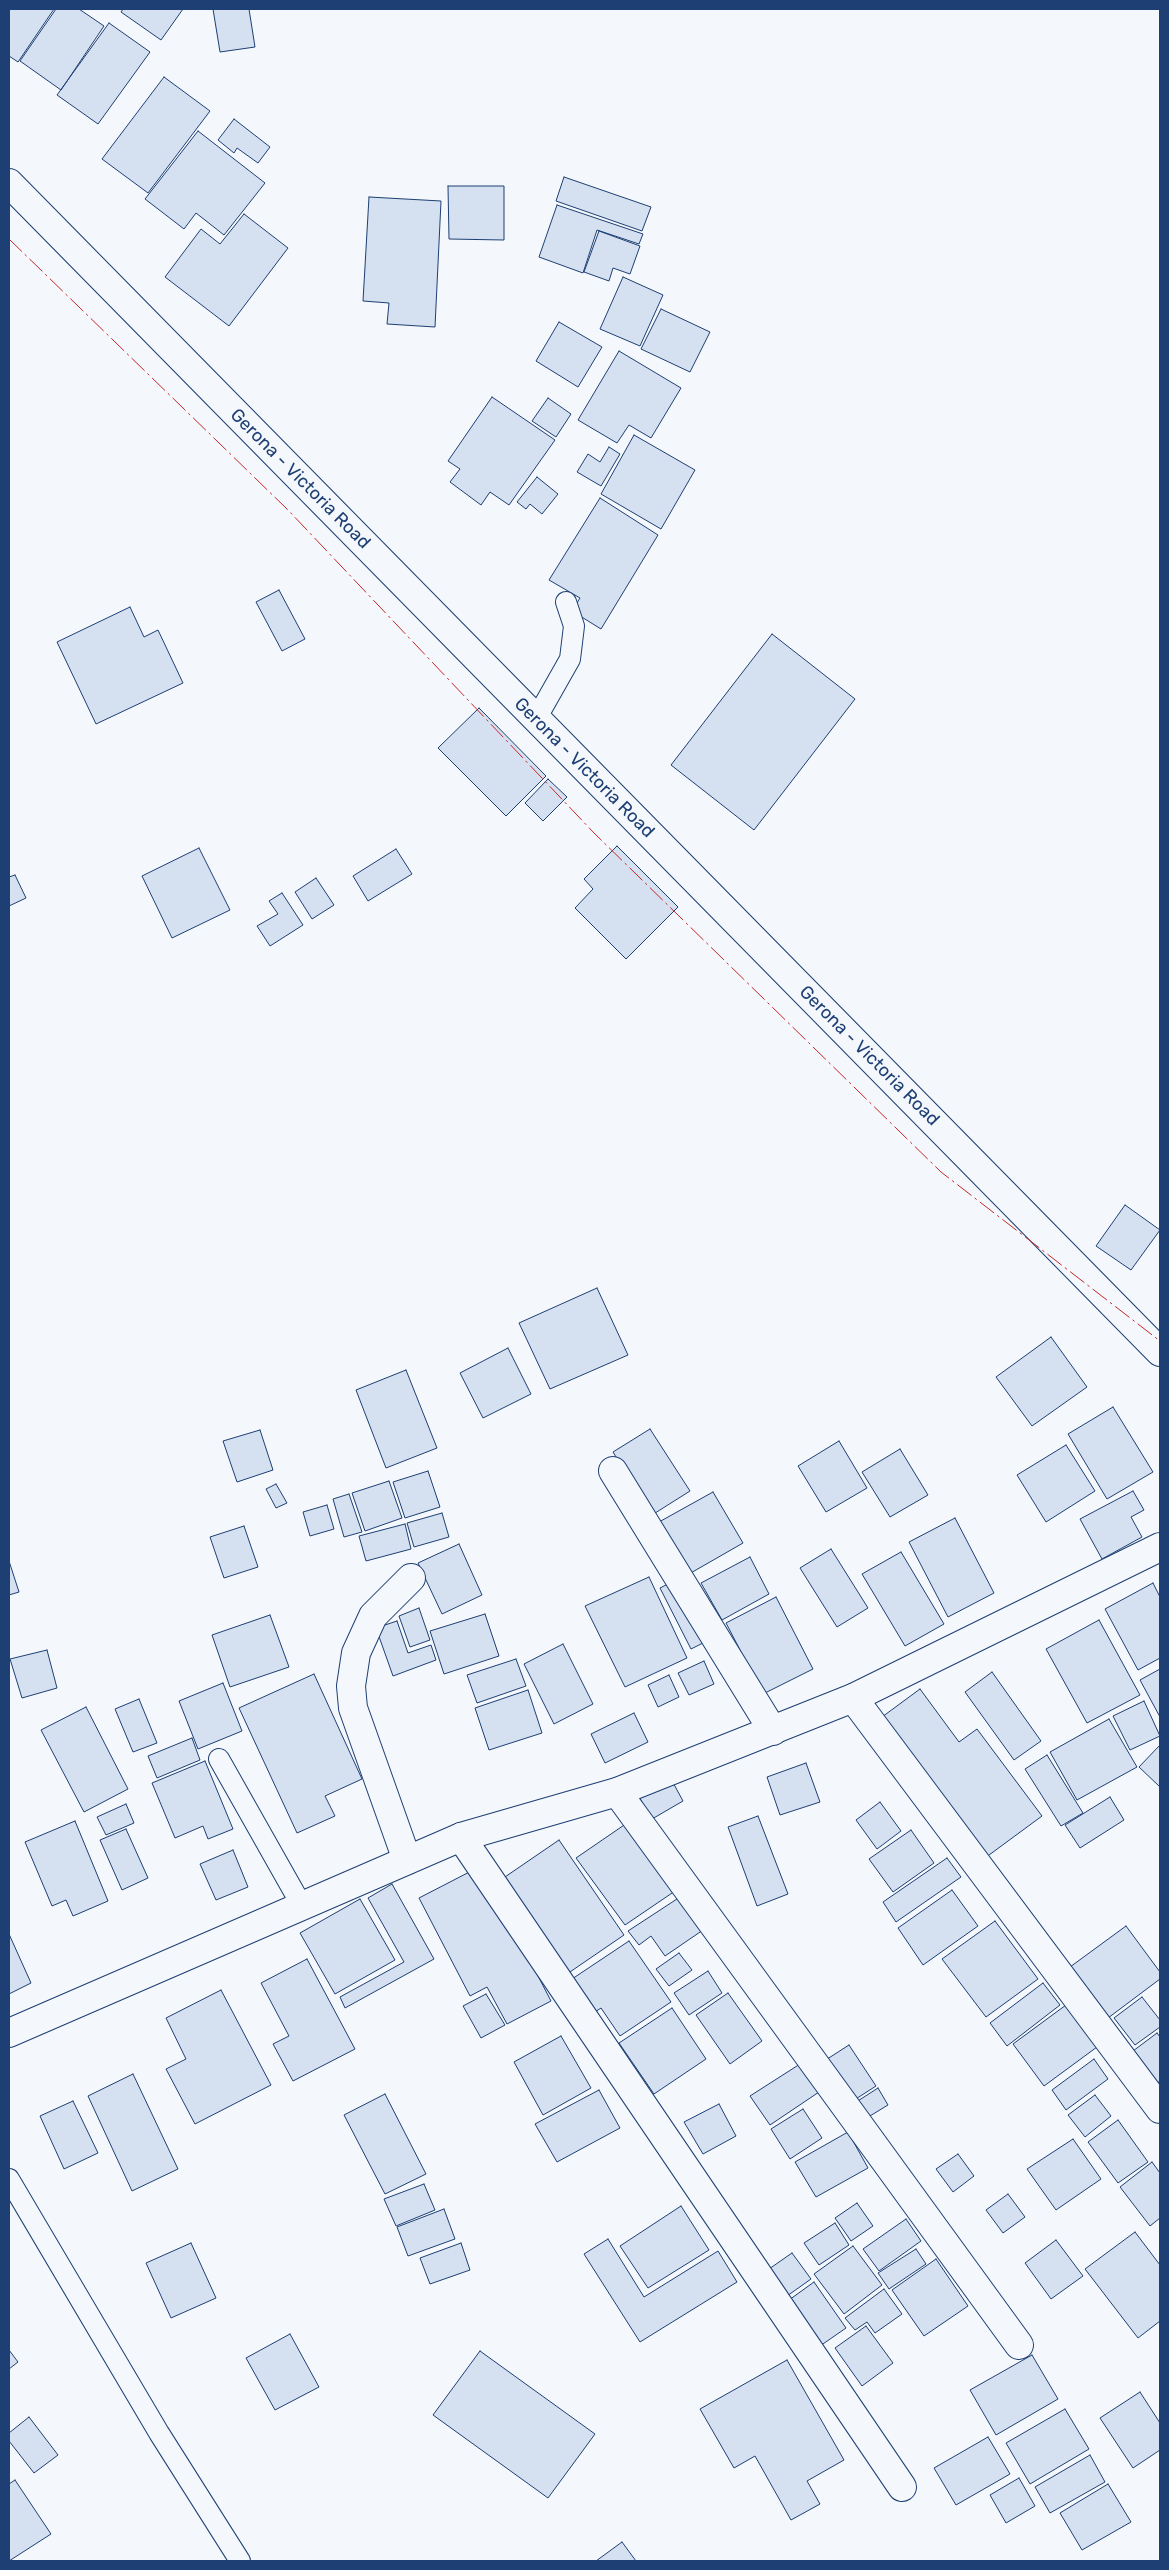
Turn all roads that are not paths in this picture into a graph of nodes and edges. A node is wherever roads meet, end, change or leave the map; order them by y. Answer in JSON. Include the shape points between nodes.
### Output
{"nodes":[{"id":1,"x":9,"y":183,"type":"edge"},
{"id":2,"x":566,"y":602,"type":"dead end"},
{"id":3,"x":536,"y":718,"type":"junction"},
{"id":4,"x":1160,"y":1352,"type":"edge"},
{"id":5,"x":613,"y":1470,"type":"dead end"},
{"id":6,"x":1160,"y":1546,"type":"edge"},
{"id":7,"x":411,"y":1578,"type":"dead end"},
{"id":8,"x":853,"y":1698,"type":"junction"},
{"id":9,"x":773,"y":1731,"type":"junction"},
{"id":10,"x":219,"y":1759,"type":"dead end"},
{"id":11,"x":617,"y":1792,"type":"junction"},
{"id":12,"x":461,"y":1836,"type":"junction"},
{"id":13,"x":407,"y":1860,"type":"junction"},
{"id":14,"x":302,"y":1906,"type":"junction"},
{"id":15,"x":9,"y":2033,"type":"edge"},
{"id":16,"x":1160,"y":2109,"type":"edge"},
{"id":17,"x":9,"y":2179,"type":"edge"},
{"id":18,"x":1020,"y":2345,"type":"dead end"},
{"id":19,"x":902,"y":2487,"type":"dead end"},
{"id":20,"x":240,"y":2561,"type":"edge"}],
"edges":[{"from":1,"to":3,"type":"street","name":"Gerona - Victoria Road"},
{"from":2,"to":3,"type":"lane","via":[[574,626],[570,659]]},
{"from":3,"to":4,"type":"street","name":"Gerona - Victoria Road"},
{"from":5,"to":9,"type":"street"},
{"from":6,"to":8,"type":"street"},
{"from":7,"to":13,"type":"street","via":[[373,1616],[356,1654],[351,1686],[353,1708]]},
{"from":8,"to":9,"type":"street"},
{"from":8,"to":16,"type":"street"},
{"from":9,"to":11,"type":"street"},
{"from":10,"to":14,"type":"lane"},
{"from":11,"to":12,"type":"street"},
{"from":11,"to":18,"type":"street"},
{"from":12,"to":13,"type":"street"},
{"from":12,"to":19,"type":"street"},
{"from":13,"to":14,"type":"street"},
{"from":14,"to":15,"type":"street"},
{"from":17,"to":20,"type":"lane","via":[[159,2433]]}]}
